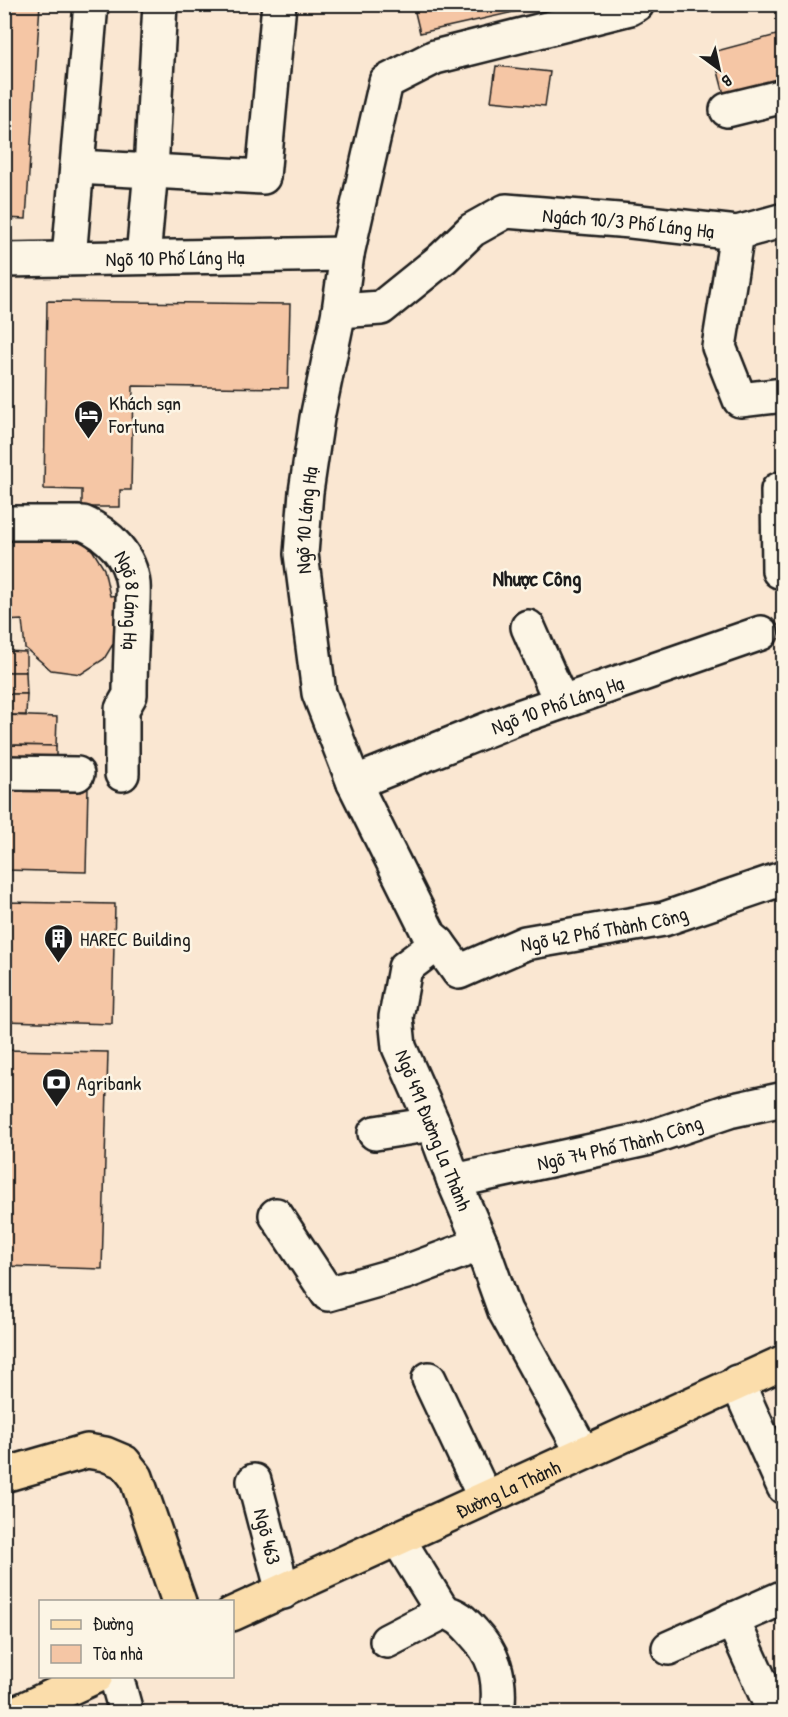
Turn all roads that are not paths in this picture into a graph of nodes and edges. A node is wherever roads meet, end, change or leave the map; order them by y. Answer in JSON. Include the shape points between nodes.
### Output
{"nodes":[{"id":1,"x":91,"y":4,"type":"edge"},
{"id":2,"x":160,"y":4,"type":"edge"},
{"id":3,"x":279,"y":4,"type":"edge"},
{"id":4,"x":637,"y":4,"type":"edge"},
{"id":5,"x":783,"y":96,"type":"edge"},
{"id":6,"x":727,"y":110,"type":"dead end"},
{"id":7,"x":77,"y":168,"type":"junction"},
{"id":8,"x":151,"y":170,"type":"junction"},
{"id":9,"x":783,"y":220,"type":"edge"},
{"id":10,"x":737,"y":233,"type":"junction"},
{"id":11,"x":347,"y":254,"type":"junction"},
{"id":12,"x":143,"y":257,"type":"junction"},
{"id":13,"x":69,"y":258,"type":"junction"},
{"id":14,"x":4,"y":260,"type":"edge"},
{"id":15,"x":339,"y":311,"type":"junction"},
{"id":16,"x":783,"y":395,"type":"edge"},
{"id":17,"x":783,"y":488,"type":"edge"},
{"id":18,"x":4,"y":523,"type":"edge"},
{"id":19,"x":779,"y":571,"type":"dead end"},
{"id":20,"x":528,"y":627,"type":"dead end"},
{"id":21,"x":761,"y":633,"type":"dead end"},
{"id":22,"x":561,"y":702,"type":"junction"},
{"id":23,"x":4,"y":773,"type":"edge"},
{"id":24,"x":77,"y":774,"type":"dead end"},
{"id":25,"x":122,"y":774,"type":"dead end"},
{"id":26,"x":354,"y":783,"type":"junction"},
{"id":27,"x":783,"y":878,"type":"edge"},
{"id":28,"x":438,"y":943,"type":"junction"},
{"id":29,"x":783,"y":1099,"type":"edge"},
{"id":30,"x":433,"y":1124,"type":"junction"},
{"id":31,"x":375,"y":1133,"type":"dead end"},
{"id":32,"x":454,"y":1181,"type":"junction"},
{"id":33,"x":276,"y":1215,"type":"dead end"},
{"id":34,"x":481,"y":1244,"type":"junction"},
{"id":35,"x":783,"y":1362,"type":"edge"},
{"id":36,"x":429,"y":1379,"type":"dead end"},
{"id":37,"x":737,"y":1382,"type":"junction"},
{"id":38,"x":583,"y":1454,"type":"junction"},
{"id":39,"x":4,"y":1475,"type":"edge"},
{"id":40,"x":254,"y":1481,"type":"dead end"},
{"id":41,"x":783,"y":1487,"type":"edge"},
{"id":42,"x":485,"y":1498,"type":"junction"},
{"id":43,"x":398,"y":1539,"type":"junction"},
{"id":44,"x":283,"y":1592,"type":"junction"},
{"id":45,"x":783,"y":1597,"type":"edge"},
{"id":46,"x":177,"y":1600,"type":"edge"},
{"id":47,"x":443,"y":1612,"type":"junction"},
{"id":48,"x":234,"y":1613,"type":"edge"},
{"id":49,"x":732,"y":1619,"type":"junction"},
{"id":50,"x":387,"y":1641,"type":"dead end"},
{"id":51,"x":669,"y":1648,"type":"dead end"},
{"id":52,"x":94,"y":1678,"type":"edge"},
{"id":53,"x":116,"y":1678,"type":"edge"},
{"id":54,"x":498,"y":1704,"type":"dead end"},
{"id":55,"x":24,"y":1711,"type":"edge"},
{"id":56,"x":126,"y":1713,"type":"edge"},
{"id":57,"x":774,"y":1713,"type":"edge"}],
"edges":[{"from":1,"to":7,"type":"street"},
{"from":2,"to":8,"type":"street"},
{"from":3,"to":8,"type":"street","via":[[263,177]]},
{"from":4,"to":11,"type":"street","name":"Ngõ 10 Láng Hạ","via":[[630,9],[435,57],[386,82]]},
{"from":5,"to":6,"type":"street"},
{"from":7,"to":8,"type":"street"},
{"from":7,"to":13,"type":"street"},
{"from":8,"to":12,"type":"street"},
{"from":9,"to":10,"type":"street"},
{"from":10,"to":15,"type":"street","name":"Ngách 10/3 Phố Láng Hạ","via":[[506,211],[472,230],[381,308]]},
{"from":10,"to":16,"type":"street","name":"Ngách 10/3 Phố Láng Hạ","via":[[719,347],[740,400]]},
{"from":11,"to":12,"type":"street","name":"Ngõ 10 Phố Láng Hạ"},
{"from":11,"to":15,"type":"street","name":"Ngõ 10 Láng Hạ"},
{"from":12,"to":13,"type":"street","name":"Ngõ 10 Phố Láng Hạ"},
{"from":13,"to":14,"type":"street","name":"Ngõ 10 Phố Láng Hạ"},
{"from":15,"to":26,"type":"street","name":"Ngõ 10 Láng Hạ","via":[[306,492],[301,554],[319,693]]},
{"from":17,"to":19,"type":"street","via":[[778,490]]},
{"from":18,"to":25,"type":"street","name":"Ngõ 8 Láng Hạ","via":[[84,523],[111,540],[127,562],[133,584],[130,695],[122,709]]},
{"from":20,"to":22,"type":"street"},
{"from":21,"to":22,"type":"street","name":"Ngõ 10 Phố Láng Hạ"},
{"from":22,"to":26,"type":"street","name":"Ngõ 10 Phố Láng Hạ"},
{"from":23,"to":24,"type":"street"},
{"from":26,"to":28,"type":"street","via":[[430,936]]},
{"from":27,"to":28,"type":"street","name":"Ngõ 42 Phố Thành Công","via":[[664,919],[525,943],[459,972]]},
{"from":28,"to":30,"type":"street","name":"Ngõ 491 Đường La Thành","via":[[405,968],[396,1017],[399,1047]]},
{"from":29,"to":32,"type":"street","name":"Ngõ 74 Phố Thành Công","via":[[729,1111],[646,1139]]},
{"from":30,"to":31,"type":"street"},
{"from":30,"to":32,"type":"street","name":"Ngõ 491 Đường La Thành"},
{"from":32,"to":34,"type":"street","name":"Ngõ 491 Đường La Thành"},
{"from":33,"to":34,"type":"street","via":[[328,1294],[406,1272]]},
{"from":34,"to":38,"type":"street","name":"Ngõ 491 Đường La Thành","via":[[506,1311]]},
{"from":35,"to":37,"type":"main road","name":"Đường La Thành"},
{"from":36,"to":42,"type":"street"},
{"from":37,"to":38,"type":"main road","name":"Đường La Thành"},
{"from":37,"to":41,"type":"street"},
{"from":38,"to":42,"type":"main road","name":"Đường La Thành"},
{"from":39,"to":46,"type":"main road","via":[[87,1451],[124,1462],[136,1477]]},
{"from":40,"to":44,"type":"street","name":"Ngõ 463"},
{"from":42,"to":43,"type":"main road","name":"Đường La Thành"},
{"from":43,"to":44,"type":"main road","name":"Đường La Thành"},
{"from":43,"to":47,"type":"street"},
{"from":44,"to":48,"type":"main road","name":"Đường La Thành"},
{"from":45,"to":49,"type":"street"},
{"from":47,"to":50,"type":"street"},
{"from":47,"to":54,"type":"street","via":[[464,1621],[489,1652],[498,1676]]},
{"from":49,"to":51,"type":"street"},
{"from":49,"to":57,"type":"street"},
{"from":52,"to":55,"type":"main road"},
{"from":53,"to":56,"type":"street"}]}
